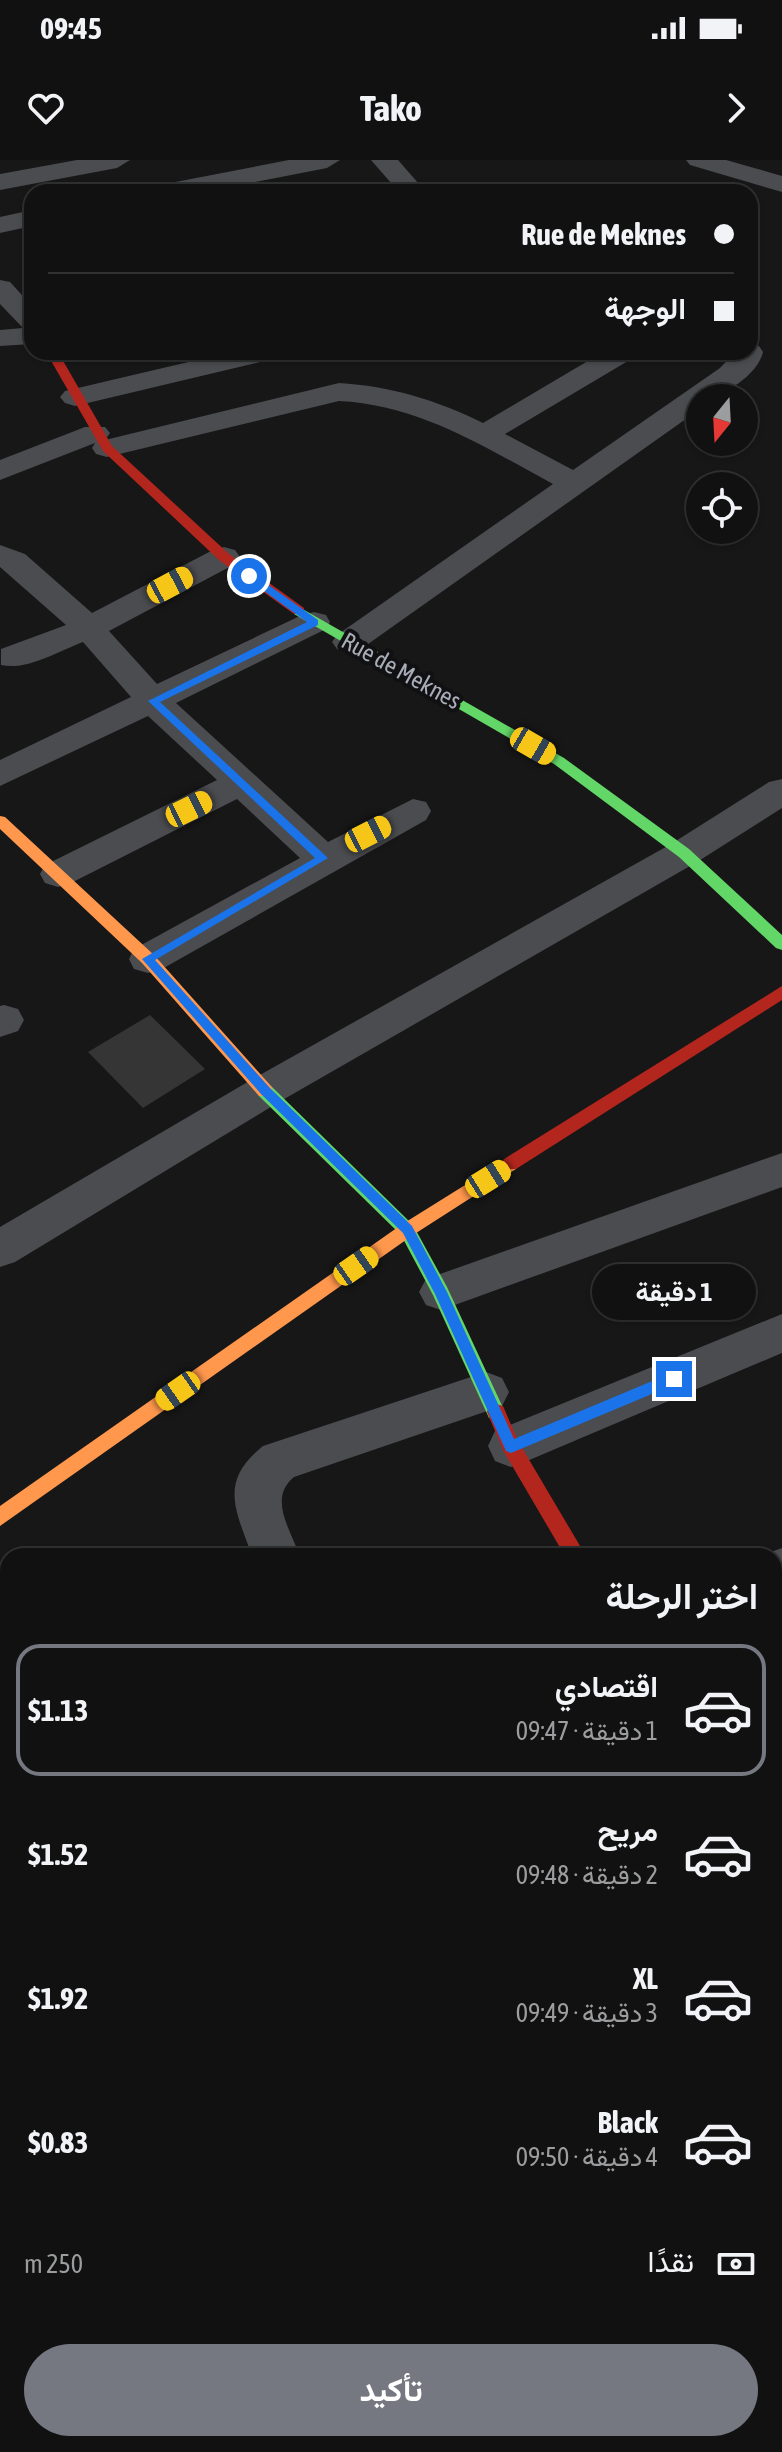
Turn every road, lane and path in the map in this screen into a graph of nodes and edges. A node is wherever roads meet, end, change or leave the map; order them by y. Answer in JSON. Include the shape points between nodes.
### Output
{"nodes":[{"id":1,"x":117,"y":160,"type":"edge"},
{"id":2,"x":327,"y":160,"type":"edge"},
{"id":3,"x":384,"y":160,"type":"edge"},
{"id":4,"x":699,"y":160,"type":"edge"},
{"id":5,"x":782,"y":167,"type":"edge"},
{"id":6,"x":747,"y":175,"type":"junction"},
{"id":7,"x":0,"y":182,"type":"edge"},
{"id":8,"x":206,"y":184,"type":"edge"},
{"id":9,"x":406,"y":184,"type":"edge"},
{"id":10,"x":736,"y":184,"type":"edge"},
{"id":11,"x":782,"y":184,"type":"edge"},
{"id":12,"x":24,"y":220,"type":"edge"},
{"id":13,"x":0,"y":225,"type":"edge"},
{"id":14,"x":7,"y":278,"type":"edge"},
{"id":15,"x":24,"y":308,"type":"edge"},
{"id":16,"x":24,"y":336,"type":"edge"},
{"id":17,"x":0,"y":338,"type":"edge"},
{"id":18,"x":56,"y":360,"type":"edge"},
{"id":19,"x":233,"y":360,"type":"edge"},
{"id":20,"x":609,"y":360,"type":"edge"},
{"id":21,"x":747,"y":360,"type":"edge"},
{"id":22,"x":75,"y":397,"type":"junction"},
{"id":23,"x":481,"y":436,"type":"junction"},
{"id":24,"x":101,"y":440,"type":"junction"},
{"id":25,"x":0,"y":471,"type":"edge"},
{"id":26,"x":574,"y":483,"type":"junction"},
{"id":27,"x":0,"y":555,"type":"edge"},
{"id":28,"x":224,"y":557,"type":"junction"},
{"id":29,"x":314,"y":622,"type":"junction"},
{"id":30,"x":89,"y":628,"type":"junction"},
{"id":31,"x":349,"y":642,"type":"junction"},
{"id":32,"x":13,"y":657,"type":"dead end"},
{"id":33,"x":153,"y":701,"type":"junction"},
{"id":34,"x":0,"y":774,"type":"edge"},
{"id":35,"x":242,"y":782,"type":"junction"},
{"id":36,"x":782,"y":791,"type":"edge"},
{"id":37,"x":413,"y":811,"type":"dead end"},
{"id":38,"x":0,"y":821,"type":"edge"},
{"id":39,"x":684,"y":853,"type":"junction"},
{"id":40,"x":323,"y":858,"type":"junction"},
{"id":41,"x":58,"y":874,"type":"junction"},
{"id":42,"x":782,"y":944,"type":"edge"},
{"id":43,"x":148,"y":959,"type":"junction"},
{"id":44,"x":782,"y":992,"type":"edge"},
{"id":45,"x":265,"y":1091,"type":"junction"},
{"id":46,"x":782,"y":1170,"type":"edge"},
{"id":47,"x":407,"y":1230,"type":"junction"},
{"id":48,"x":0,"y":1249,"type":"edge"},
{"id":49,"x":441,"y":1292,"type":"junction"},
{"id":50,"x":782,"y":1333,"type":"edge"},
{"id":51,"x":486,"y":1392,"type":"junction"},
{"id":52,"x":511,"y":1446,"type":"junction"},
{"id":53,"x":0,"y":1517,"type":"edge"},
{"id":54,"x":273,"y":1548,"type":"edge"},
{"id":55,"x":570,"y":1548,"type":"edge"}],
"edges":[{"from":1,"to":7,"type":"street"},
{"from":2,"to":8,"type":"street"},
{"from":3,"to":9,"type":"street"},
{"from":4,"to":6,"type":"street"},
{"from":5,"to":6,"type":"street"},
{"from":6,"to":10,"type":"street"},
{"from":6,"to":11,"type":"street"},
{"from":12,"to":13,"type":"street"},
{"from":14,"to":15,"type":"street"},
{"from":16,"to":17,"type":"street"},
{"from":18,"to":22,"type":"street","name":"Rue de Meknes"},
{"from":19,"to":22,"type":"street"},
{"from":20,"to":23,"type":"street"},
{"from":21,"to":26,"type":"street"},
{"from":22,"to":24,"type":"street","name":"Rue de Meknes"},
{"from":23,"to":24,"type":"street","via":[[409,402],[363,391]]},
{"from":23,"to":26,"type":"street"},
{"from":24,"to":25,"type":"street"},
{"from":24,"to":28,"type":"street","name":"Rue de Meknes"},
{"from":26,"to":31,"type":"street"},
{"from":27,"to":30,"type":"street","via":[[14,561]]},
{"from":28,"to":29,"type":"street","name":"Rue de Meknes"},
{"from":28,"to":30,"type":"street"},
{"from":29,"to":31,"type":"street","name":"Rue de Meknes"},
{"from":29,"to":33,"type":"street"},
{"from":30,"to":32,"type":"street"},
{"from":30,"to":33,"type":"street"},
{"from":31,"to":39,"type":"street","name":"Rue de Meknes","via":[[559,761]]},
{"from":33,"to":34,"type":"street"},
{"from":33,"to":35,"type":"street"},
{"from":35,"to":40,"type":"street"},
{"from":35,"to":41,"type":"street"},
{"from":36,"to":39,"type":"street"},
{"from":37,"to":40,"type":"street"},
{"from":38,"to":41,"type":"street"},
{"from":39,"to":42,"type":"street","name":"Rue de Meknes"},
{"from":39,"to":45,"type":"street"},
{"from":40,"to":43,"type":"street"},
{"from":41,"to":43,"type":"street"},
{"from":43,"to":45,"type":"street"},
{"from":44,"to":47,"type":"street"},
{"from":45,"to":47,"type":"street"},
{"from":45,"to":48,"type":"street"},
{"from":46,"to":49,"type":"street"},
{"from":47,"to":49,"type":"street"},
{"from":47,"to":53,"type":"street"},
{"from":49,"to":51,"type":"street"},
{"from":50,"to":52,"type":"street"},
{"from":51,"to":52,"type":"street"},
{"from":51,"to":54,"type":"street","via":[[279,1461],[262,1475],[256,1501]]},
{"from":52,"to":55,"type":"street"}]}
